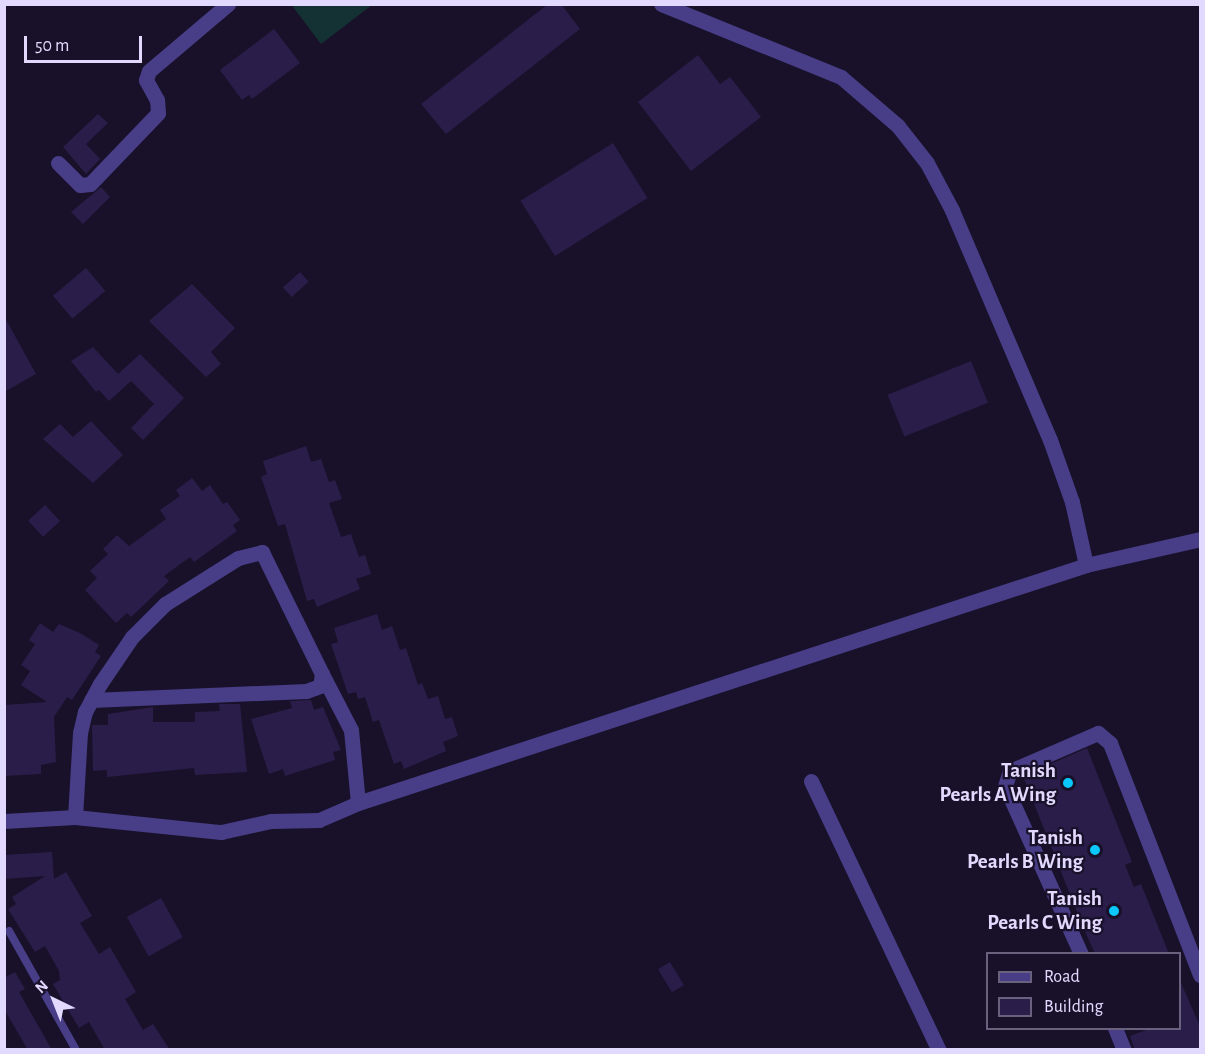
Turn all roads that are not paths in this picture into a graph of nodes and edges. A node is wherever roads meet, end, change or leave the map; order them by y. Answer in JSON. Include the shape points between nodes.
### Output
{"nodes":[{"id":1,"x":228,"y":4,"type":"edge"},
{"id":2,"x":661,"y":4,"type":"edge"},
{"id":3,"x":58,"y":164,"type":"dead end"},
{"id":4,"x":1200,"y":539,"type":"edge"},
{"id":5,"x":1086,"y":565,"type":"junction"},
{"id":6,"x":322,"y":674,"type":"junction"},
{"id":7,"x":91,"y":700,"type":"junction"},
{"id":8,"x":812,"y":781,"type":"dead end"},
{"id":9,"x":358,"y":803,"type":"junction"},
{"id":10,"x":75,"y":818,"type":"junction"},
{"id":11,"x":4,"y":821,"type":"edge"},
{"id":12,"x":9,"y":931,"type":"dead end"},
{"id":13,"x":1080,"y":952,"type":"edge"},
{"id":14,"x":1200,"y":975,"type":"edge"},
{"id":15,"x":1115,"y":1030,"type":"edge"},
{"id":16,"x":76,"y":1050,"type":"edge"},
{"id":17,"x":939,"y":1050,"type":"edge"},
{"id":18,"x":1124,"y":1050,"type":"edge"}],
"edges":[{"from":1,"to":3,"type":"street","via":[[149,71],[146,80],[157,100],[158,113],[90,184],[80,185]]},
{"from":2,"to":5,"type":"street","via":[[841,77],[866,94],[920,154],[952,210],[1050,440],[1072,502]]},
{"from":4,"to":5,"type":"street"},
{"from":5,"to":9,"type":"street"},
{"from":6,"to":7,"type":"street","via":[[320,686],[306,691]]},
{"from":6,"to":7,"type":"street","via":[[262,552],[252,553],[215,569],[165,604],[132,637]]},
{"from":6,"to":9,"type":"street","via":[[351,730]]},
{"from":7,"to":10,"type":"street","via":[[80,733]]},
{"from":8,"to":17,"type":"street"},
{"from":9,"to":10,"type":"street","via":[[319,820],[271,821],[221,832]]},
{"from":10,"to":11,"type":"street"},
{"from":12,"to":16,"type":"lane"},
{"from":13,"to":14,"type":"street","via":[[1005,786],[1010,771],[1098,733],[1110,743]]},
{"from":15,"to":18,"type":"street"}]}
